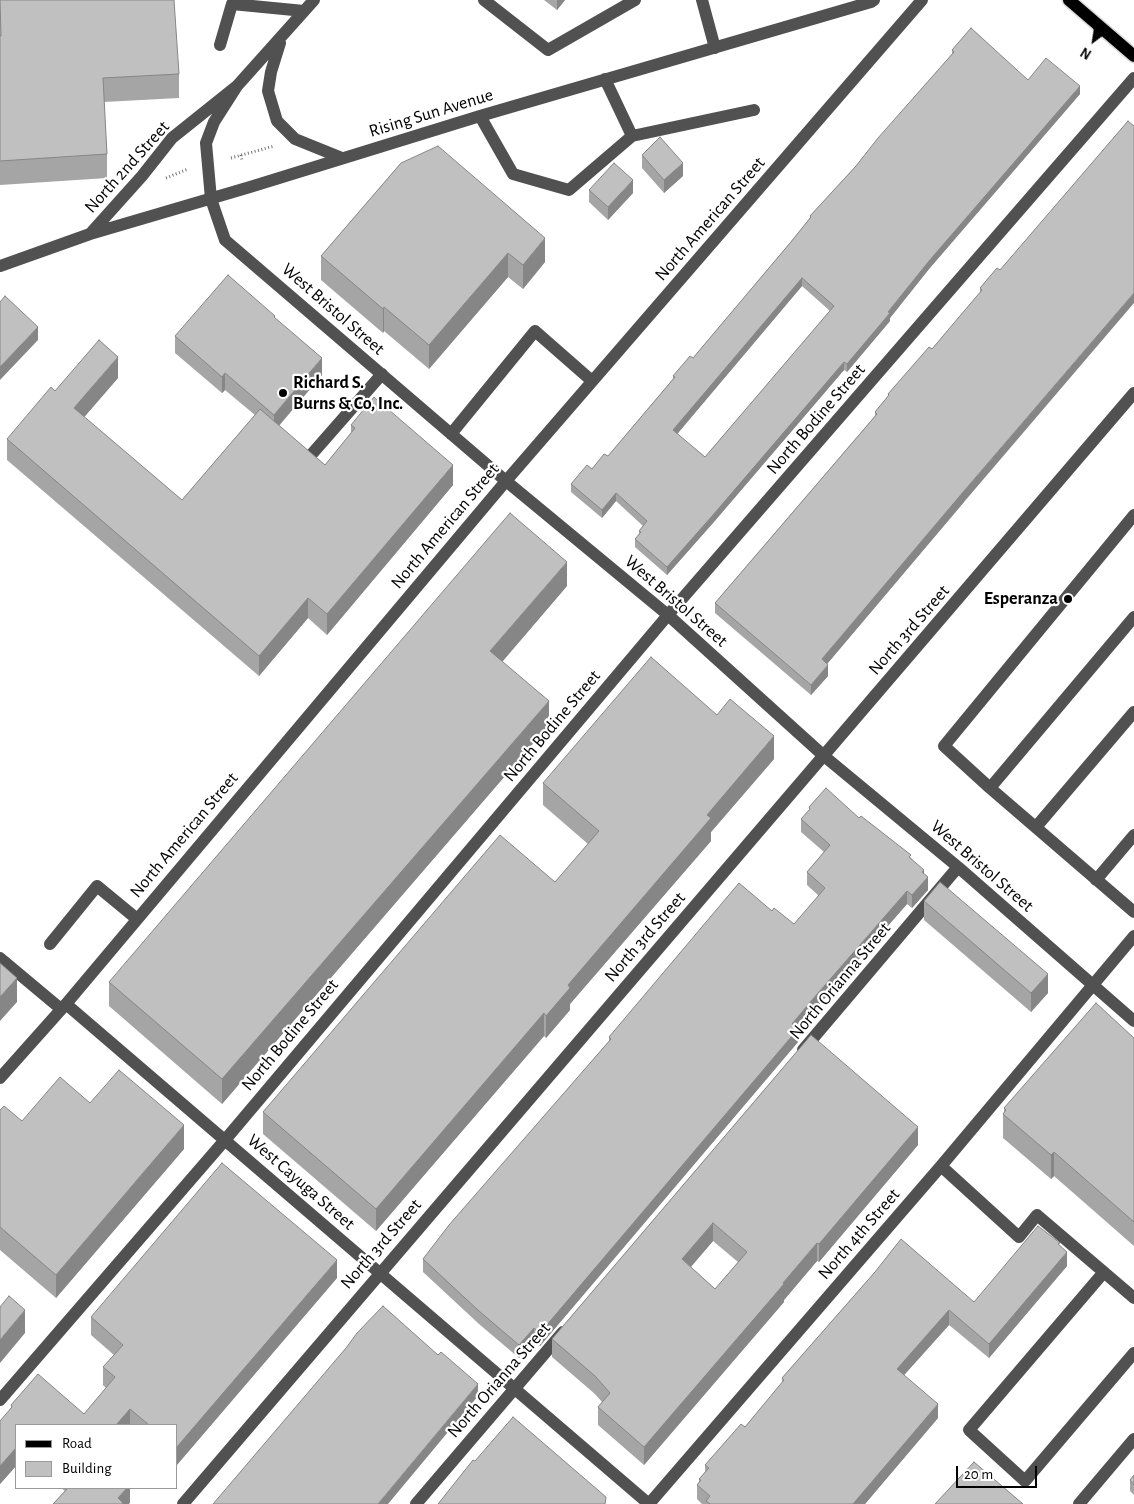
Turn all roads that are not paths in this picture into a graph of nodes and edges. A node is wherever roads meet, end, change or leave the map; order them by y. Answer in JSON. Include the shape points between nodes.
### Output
{"nodes":[{"id":1,"x":314,"y":0,"type":"edge"},
{"id":2,"x":484,"y":0,"type":"edge"},
{"id":3,"x":635,"y":0,"type":"edge"},
{"id":4,"x":702,"y":0,"type":"edge"},
{"id":5,"x":874,"y":0,"type":"edge"},
{"id":6,"x":922,"y":0,"type":"edge"},
{"id":7,"x":1069,"y":0,"type":"edge"},
{"id":8,"x":1083,"y":4,"type":"edge"},
{"id":9,"x":304,"y":11,"type":"junction"},
{"id":10,"x":281,"y":38,"type":"junction"},
{"id":11,"x":220,"y":46,"type":"dead end"},
{"id":12,"x":715,"y":48,"type":"junction"},
{"id":13,"x":1134,"y":56,"type":"edge"},
{"id":14,"x":1134,"y":78,"type":"edge"},
{"id":15,"x":605,"y":80,"type":"junction"},
{"id":16,"x":237,"y":86,"type":"junction"},
{"id":17,"x":754,"y":110,"type":"dead end"},
{"id":18,"x":480,"y":116,"type":"junction"},
{"id":19,"x":632,"y":136,"type":"junction"},
{"id":20,"x":342,"y":158,"type":"junction"},
{"id":21,"x":211,"y":199,"type":"junction"},
{"id":22,"x":90,"y":234,"type":"junction"},
{"id":23,"x":0,"y":266,"type":"edge"},
{"id":24,"x":382,"y":374,"type":"junction"},
{"id":25,"x":592,"y":381,"type":"junction"},
{"id":26,"x":1134,"y":393,"type":"edge"},
{"id":27,"x":451,"y":434,"type":"junction"},
{"id":28,"x":311,"y":455,"type":"edge"},
{"id":29,"x":506,"y":481,"type":"junction"},
{"id":30,"x":1134,"y":515,"type":"edge"},
{"id":31,"x":668,"y":615,"type":"junction"},
{"id":32,"x":1134,"y":618,"type":"edge"},
{"id":33,"x":1134,"y":712,"type":"edge"},
{"id":34,"x":824,"y":756,"type":"junction"},
{"id":35,"x":990,"y":788,"type":"junction"},
{"id":36,"x":1036,"y":827,"type":"junction"},
{"id":37,"x":1134,"y":835,"type":"edge"},
{"id":38,"x":958,"y":867,"type":"junction"},
{"id":39,"x":1096,"y":880,"type":"junction"},
{"id":40,"x":1134,"y":912,"type":"edge"},
{"id":41,"x":137,"y":919,"type":"junction"},
{"id":42,"x":1134,"y":936,"type":"edge"},
{"id":43,"x":50,"y":944,"type":"dead end"},
{"id":44,"x":0,"y":958,"type":"edge"},
{"id":45,"x":1093,"y":985,"type":"junction"},
{"id":46,"x":63,"y":1006,"type":"junction"},
{"id":47,"x":1134,"y":1021,"type":"edge"},
{"id":48,"x":792,"y":1063,"type":"edge"},
{"id":49,"x":0,"y":1078,"type":"edge"},
{"id":50,"x":224,"y":1140,"type":"junction"},
{"id":51,"x":941,"y":1166,"type":"junction"},
{"id":52,"x":1104,"y":1272,"type":"junction"},
{"id":53,"x":380,"y":1273,"type":"junction"},
{"id":54,"x":1134,"y":1298,"type":"edge"},
{"id":55,"x":573,"y":1321,"type":"edge"},
{"id":56,"x":1134,"y":1352,"type":"edge"},
{"id":57,"x":515,"y":1389,"type":"junction"},
{"id":58,"x":0,"y":1400,"type":"edge"},
{"id":59,"x":1134,"y":1439,"type":"edge"},
{"id":60,"x":183,"y":1504,"type":"edge"},
{"id":61,"x":416,"y":1504,"type":"edge"},
{"id":62,"x":649,"y":1504,"type":"edge"},
{"id":63,"x":1079,"y":1504,"type":"edge"}],
"edges":[{"from":1,"to":9,"type":"street","name":"North 2nd Street"},
{"from":2,"to":3,"type":"street","via":[[548,50]]},
{"from":4,"to":12,"type":"street"},
{"from":5,"to":12,"type":"street","name":"Rising Sun Avenue"},
{"from":6,"to":25,"type":"street","name":"North American Street"},
{"from":7,"to":8,"type":"main road"},
{"from":8,"to":13,"type":"main road"},
{"from":9,"to":10,"type":"street","name":"North 2nd Street"},
{"from":9,"to":11,"type":"street","via":[[232,4]]},
{"from":10,"to":16,"type":"street","name":"North 2nd Street"},
{"from":10,"to":20,"type":"street","via":[[268,91],[277,121],[296,140]]},
{"from":12,"to":15,"type":"street","name":"Rising Sun Avenue"},
{"from":14,"to":31,"type":"street","name":"North Bodine Street"},
{"from":15,"to":18,"type":"street","name":"Rising Sun Avenue"},
{"from":15,"to":19,"type":"street"},
{"from":16,"to":21,"type":"street","name":"North 2nd Street","via":[[214,122],[206,143]]},
{"from":16,"to":22,"type":"street","name":"North 2nd Street","via":[[172,138]]},
{"from":17,"to":19,"type":"street"},
{"from":18,"to":19,"type":"street","via":[[512,174],[569,190]]},
{"from":18,"to":20,"type":"street","name":"Rising Sun Avenue"},
{"from":20,"to":21,"type":"street","name":"Rising Sun Avenue"},
{"from":21,"to":22,"type":"street","name":"Rising Sun Avenue"},
{"from":21,"to":24,"type":"street","name":"West Bristol Street","via":[[225,240]]},
{"from":22,"to":23,"type":"street","name":"Rising Sun Avenue"},
{"from":24,"to":27,"type":"street","name":"West Bristol Street"},
{"from":24,"to":28,"type":"street"},
{"from":25,"to":27,"type":"street","via":[[535,331]]},
{"from":25,"to":29,"type":"street","name":"North American Street"},
{"from":26,"to":34,"type":"street","name":"North 3rd Street"},
{"from":27,"to":29,"type":"street","name":"West Bristol Street"},
{"from":29,"to":31,"type":"street","name":"West Bristol Street"},
{"from":29,"to":41,"type":"street","name":"North American Street"},
{"from":30,"to":35,"type":"street","via":[[944,746]]},
{"from":31,"to":34,"type":"street","name":"West Bristol Street"},
{"from":31,"to":50,"type":"street","name":"North Bodine Street"},
{"from":32,"to":35,"type":"street"},
{"from":33,"to":36,"type":"street"},
{"from":34,"to":38,"type":"street","name":"West Bristol Street"},
{"from":34,"to":53,"type":"street","name":"North 3rd Street"},
{"from":35,"to":36,"type":"street"},
{"from":36,"to":39,"type":"street"},
{"from":37,"to":39,"type":"street"},
{"from":38,"to":45,"type":"street","name":"West Bristol Street"},
{"from":38,"to":48,"type":"street","name":"North Orianna Street"},
{"from":39,"to":40,"type":"street"},
{"from":41,"to":43,"type":"street","via":[[97,886]]},
{"from":41,"to":46,"type":"street","name":"North American Street"},
{"from":42,"to":45,"type":"street","name":"North 4th Street"},
{"from":44,"to":46,"type":"street","name":"West Cayuga Street"},
{"from":45,"to":47,"type":"street","name":"West Bristol Street"},
{"from":45,"to":51,"type":"street","name":"North 4th Street"},
{"from":46,"to":49,"type":"street","name":"North American Street"},
{"from":46,"to":50,"type":"street","name":"West Cayuga Street"},
{"from":50,"to":53,"type":"street","name":"West Cayuga Street"},
{"from":50,"to":58,"type":"street","name":"North Bodine Street"},
{"from":51,"to":52,"type":"street","via":[[1019,1237],[1037,1215]]},
{"from":51,"to":62,"type":"street","name":"North 4th Street"},
{"from":52,"to":54,"type":"street"},
{"from":52,"to":56,"type":"street","via":[[969,1430],[1025,1481]]},
{"from":53,"to":57,"type":"street","name":"West Cayuga Street"},
{"from":53,"to":60,"type":"street","name":"North 3rd Street"},
{"from":55,"to":57,"type":"street","name":"North Orianna Street"},
{"from":57,"to":61,"type":"street","name":"North Orianna Street"},
{"from":57,"to":62,"type":"street","name":"West Cayuga Street"},
{"from":59,"to":63,"type":"street"}]}
